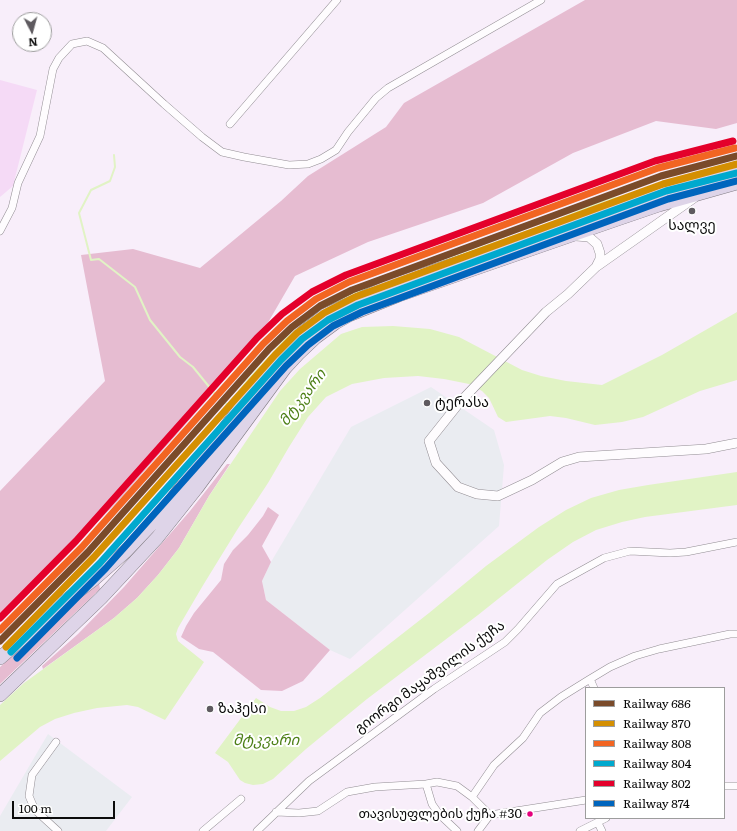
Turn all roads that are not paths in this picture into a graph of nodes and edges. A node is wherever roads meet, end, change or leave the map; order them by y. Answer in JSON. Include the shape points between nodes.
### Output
{"nodes":[{"id":1,"x":337,"y":0,"type":"edge"},
{"id":2,"x":541,"y":0,"type":"edge"},
{"id":3,"x":230,"y":124,"type":"dead end"},
{"id":4,"x":737,"y":171,"type":"edge"},
{"id":5,"x":737,"y":184,"type":"edge"},
{"id":6,"x":704,"y":192,"type":"junction"},
{"id":7,"x":0,"y":231,"type":"edge"},
{"id":8,"x":568,"y":236,"type":"junction"},
{"id":9,"x":596,"y":267,"type":"junction"},
{"id":10,"x":737,"y":443,"type":"edge"},
{"id":11,"x":737,"y":542,"type":"edge"},
{"id":12,"x":737,"y":634,"type":"edge"},
{"id":13,"x":0,"y":658,"type":"edge"},
{"id":14,"x":590,"y":679,"type":"junction"},
{"id":15,"x":594,"y":687,"type":"edge"},
{"id":16,"x":0,"y":695,"type":"edge"},
{"id":17,"x":56,"y":742,"type":"dead end"},
{"id":18,"x":426,"y":784,"type":"junction"},
{"id":19,"x":725,"y":786,"type":"edge"},
{"id":20,"x":737,"y":786,"type":"edge"},
{"id":21,"x":472,"y":797,"type":"junction"},
{"id":22,"x":241,"y":799,"type":"dead end"},
{"id":23,"x":585,"y":800,"type":"edge"},
{"id":24,"x":276,"y":812,"type":"junction"},
{"id":25,"x":490,"y":814,"type":"junction"},
{"id":26,"x":604,"y":819,"type":"edge"},
{"id":27,"x":598,"y":823,"type":"junction"},
{"id":28,"x":58,"y":831,"type":"edge"},
{"id":29,"x":203,"y":831,"type":"edge"},
{"id":30,"x":257,"y":831,"type":"edge"},
{"id":31,"x":457,"y":831,"type":"edge"},
{"id":32,"x":478,"y":831,"type":"edge"},
{"id":33,"x":580,"y":831,"type":"edge"},
{"id":34,"x":602,"y":831,"type":"edge"}],
"edges":[{"from":1,"to":3,"type":"street"},
{"from":2,"to":7,"type":"street","via":[[388,88],[371,104],[336,150],[308,164],[290,165],[222,152],[164,104],[103,48],[87,41],[72,44],[53,69],[40,136],[18,183],[12,208]]},
{"from":4,"to":13,"type":"highway","via":[[448,266],[388,287],[324,315],[274,362],[163,512],[126,551]]},
{"from":5,"to":6,"type":"highway"},
{"from":6,"to":8,"type":"highway"},
{"from":6,"to":9,"type":"street"},
{"from":8,"to":9,"type":"street","via":[[589,237],[597,244],[600,259]]},
{"from":8,"to":16,"type":"highway","via":[[371,306],[342,319],[320,333],[285,368],[157,538],[101,598]]},
{"from":9,"to":10,"type":"street","via":[[546,312],[460,402],[429,441],[436,463],[458,487],[477,494],[498,496],[562,462],[580,457],[706,449]]},
{"from":11,"to":24,"type":"street","name":"გიორგი მაყაშვილის ქუჩა","via":[[670,554],[630,551],[604,558],[557,584],[505,642],[434,689],[309,781]]},
{"from":12,"to":14,"type":"street","via":[[635,656]]},
{"from":14,"to":15,"type":"street"},
{"from":14,"to":21,"type":"street","via":[[540,713],[523,738],[494,765]]},
{"from":17,"to":28,"type":"street","via":[[32,775],[30,796],[35,810]]},
{"from":18,"to":21,"type":"street","via":[[437,782],[457,786]]},
{"from":18,"to":24,"type":"street","via":[[375,787],[347,792],[318,811]]},
{"from":18,"to":31,"type":"street","via":[[432,804]]},
{"from":19,"to":20,"type":"street"},
{"from":21,"to":25,"type":"street"},
{"from":22,"to":29,"type":"street"},
{"from":23,"to":25,"type":"street"},
{"from":24,"to":30,"type":"street","name":"გიორგი მაყაშვილის ქუჩა"},
{"from":25,"to":32,"type":"street"},
{"from":26,"to":27,"type":"street"},
{"from":27,"to":33,"type":"street"},
{"from":27,"to":34,"type":"street"}]}
